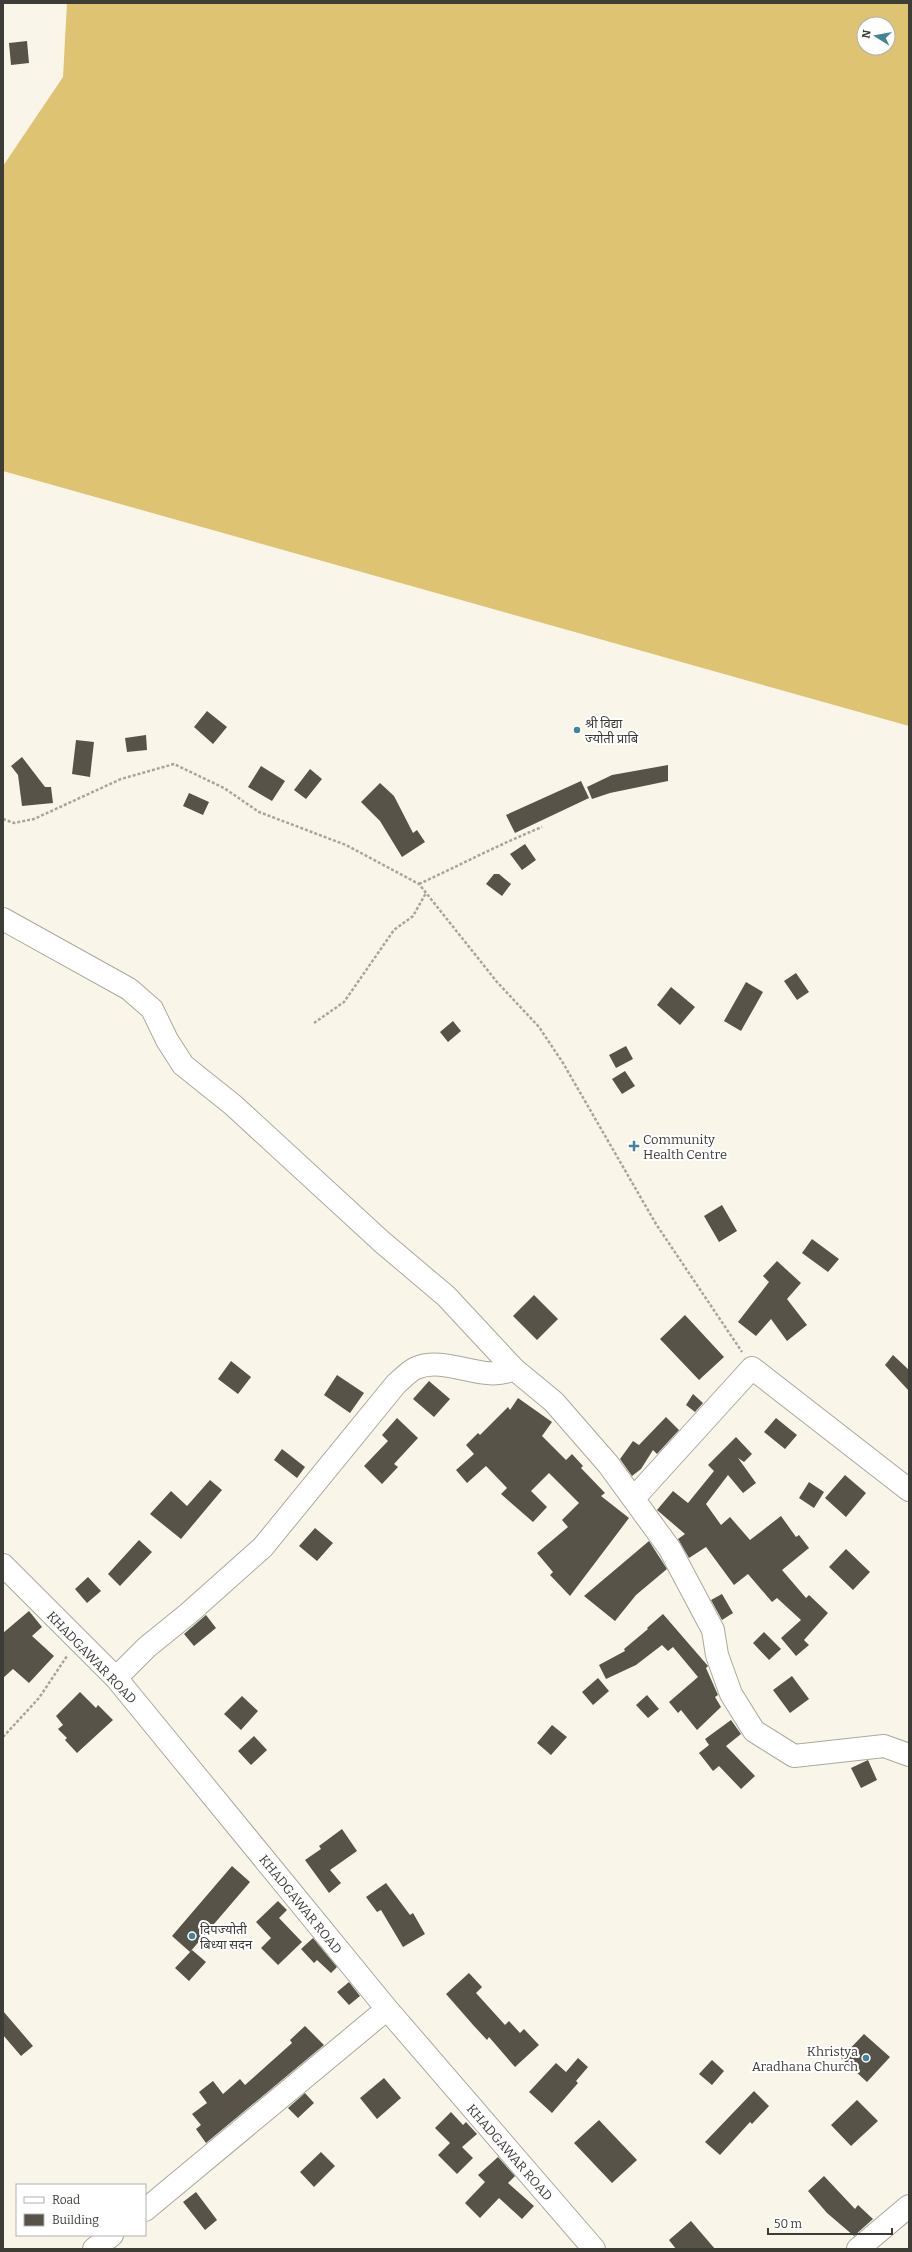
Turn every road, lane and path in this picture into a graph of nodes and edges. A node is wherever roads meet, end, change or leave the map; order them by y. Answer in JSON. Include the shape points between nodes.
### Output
{"nodes":[{"id":1,"x":3,"y":819,"type":"edge"},
{"id":2,"x":542,"y":828,"type":"dead end"},
{"id":3,"x":420,"y":884,"type":"junction"},
{"id":4,"x":426,"y":893,"type":"junction"},
{"id":5,"x":3,"y":919,"type":"edge"},
{"id":6,"x":314,"y":1023,"type":"dead end"},
{"id":7,"x":752,"y":1368,"type":"junction"},
{"id":8,"x":514,"y":1369,"type":"junction"},
{"id":9,"x":909,"y":1490,"type":"edge"},
{"id":10,"x":634,"y":1498,"type":"junction"},
{"id":11,"x":3,"y":1565,"type":"edge"},
{"id":12,"x":76,"y":1641,"type":"junction"},
{"id":13,"x":116,"y":1678,"type":"junction"},
{"id":14,"x":3,"y":1737,"type":"edge"},
{"id":15,"x":909,"y":1755,"type":"edge"},
{"id":16,"x":387,"y":2009,"type":"junction"},
{"id":17,"x":909,"y":2206,"type":"edge"},
{"id":18,"x":146,"y":2209,"type":"edge"},
{"id":19,"x":111,"y":2236,"type":"edge"},
{"id":20,"x":94,"y":2249,"type":"edge"},
{"id":21,"x":594,"y":2249,"type":"edge"},
{"id":22,"x":858,"y":2249,"type":"edge"}],
"edges":[{"from":1,"to":3,"type":"path","via":[[14,823],[34,819],[121,779],[174,764],[224,788],[259,812],[346,845]]},
{"from":2,"to":3,"type":"path","via":[[503,843]]},
{"from":3,"to":4,"type":"path"},
{"from":4,"to":6,"type":"path","via":[[413,916],[394,930],[344,1002]]},
{"from":4,"to":7,"type":"path","via":[[497,982],[539,1027],[563,1063],[656,1224]]},
{"from":5,"to":8,"type":"street","via":[[129,989],[152,1009],[183,1065],[233,1105],[382,1242],[446,1296]]},
{"from":7,"to":9,"type":"street"},
{"from":7,"to":10,"type":"street"},
{"from":8,"to":10,"type":"street","via":[[554,1402]]},
{"from":8,"to":13,"type":"street","via":[[507,1372],[485,1372],[430,1365],[414,1369],[396,1384],[263,1547],[147,1647]]},
{"from":10,"to":15,"type":"street","via":[[670,1549],[713,1630],[717,1654],[731,1694],[754,1731],[794,1756],[884,1746]]},
{"from":11,"to":12,"type":"street","name":"KHADGAWAR ROAD"},
{"from":12,"to":13,"type":"street","name":"KHADGAWAR ROAD"},
{"from":12,"to":14,"type":"path","via":[[39,1698]]},
{"from":13,"to":16,"type":"street","name":"KHADGAWAR ROAD"},
{"from":16,"to":18,"type":"street"},
{"from":16,"to":21,"type":"street","name":"KHADGAWAR ROAD"},
{"from":17,"to":22,"type":"street"},
{"from":19,"to":20,"type":"street"}]}
